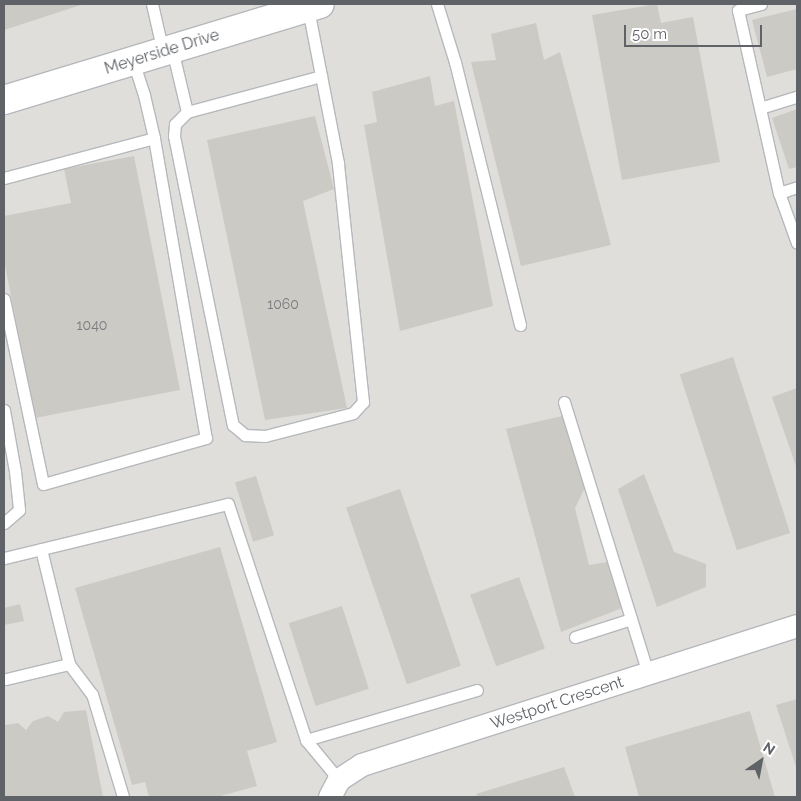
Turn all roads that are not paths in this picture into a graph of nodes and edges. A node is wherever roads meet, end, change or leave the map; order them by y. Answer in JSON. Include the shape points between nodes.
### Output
{"nodes":[{"id":1,"x":152,"y":4,"type":"edge"},
{"id":2,"x":437,"y":4,"type":"edge"},
{"id":3,"x":761,"y":4,"type":"edge"},
{"id":4,"x":314,"y":6,"type":"edge"},
{"id":5,"x":737,"y":7,"type":"edge"},
{"id":6,"x":167,"y":50,"type":"junction"},
{"id":7,"x":133,"y":61,"type":"junction"},
{"id":8,"x":321,"y":76,"type":"junction"},
{"id":9,"x":797,"y":96,"type":"edge"},
{"id":10,"x":4,"y":100,"type":"edge"},
{"id":11,"x":760,"y":108,"type":"junction"},
{"id":12,"x":187,"y":112,"type":"junction"},
{"id":13,"x":154,"y":138,"type":"junction"},
{"id":14,"x":4,"y":178,"type":"edge"},
{"id":15,"x":797,"y":187,"type":"edge"},
{"id":16,"x":779,"y":193,"type":"junction"},
{"id":17,"x":797,"y":244,"type":"edge"},
{"id":18,"x":4,"y":299,"type":"edge"},
{"id":19,"x":520,"y":325,"type":"dead end"},
{"id":20,"x":564,"y":402,"type":"dead end"},
{"id":21,"x":4,"y":410,"type":"edge"},
{"id":22,"x":4,"y":523,"type":"edge"},
{"id":23,"x":41,"y":549,"type":"junction"},
{"id":24,"x":4,"y":558,"type":"edge"},
{"id":25,"x":631,"y":619,"type":"junction"},
{"id":26,"x":797,"y":626,"type":"edge"},
{"id":27,"x":575,"y":637,"type":"dead end"},
{"id":28,"x":69,"y":664,"type":"junction"},
{"id":29,"x":648,"y":674,"type":"junction"},
{"id":30,"x":6,"y":679,"type":"dead end"},
{"id":31,"x":477,"y":690,"type":"dead end"},
{"id":32,"x":306,"y":740,"type":"junction"},
{"id":33,"x":334,"y":789,"type":"edge"},
{"id":34,"x":123,"y":797,"type":"edge"}],
"edges":[{"from":1,"to":6,"type":"lane"},
{"from":2,"to":19,"type":"lane","via":[[455,62]]},
{"from":3,"to":5,"type":"lane"},
{"from":4,"to":6,"type":"street","name":"Meyerside Drive"},
{"from":4,"to":8,"type":"lane"},
{"from":5,"to":11,"type":"lane"},
{"from":6,"to":7,"type":"street","name":"Meyerside Drive"},
{"from":6,"to":12,"type":"lane"},
{"from":7,"to":10,"type":"street","name":"Meyerside Drive"},
{"from":7,"to":13,"type":"lane"},
{"from":8,"to":12,"type":"lane"},
{"from":8,"to":12,"type":"lane","via":[[338,163],[364,402],[353,413],[265,436],[245,435],[232,425],[174,136],[176,124]]},
{"from":9,"to":11,"type":"lane"},
{"from":11,"to":16,"type":"lane"},
{"from":13,"to":14,"type":"lane"},
{"from":13,"to":18,"type":"lane","via":[[206,438],[43,484]]},
{"from":15,"to":16,"type":"lane"},
{"from":16,"to":17,"type":"lane"},
{"from":20,"to":25,"type":"lane"},
{"from":21,"to":22,"type":"lane","via":[[18,510]]},
{"from":23,"to":24,"type":"lane"},
{"from":23,"to":28,"type":"lane"},
{"from":23,"to":32,"type":"lane","via":[[228,504]]},
{"from":25,"to":27,"type":"lane"},
{"from":25,"to":29,"type":"lane"},
{"from":26,"to":29,"type":"street","name":"Westport Crescent"},
{"from":28,"to":30,"type":"lane"},
{"from":28,"to":34,"type":"lane","via":[[92,694]]},
{"from":29,"to":33,"type":"street","name":"Westport Crescent","via":[[362,766]]},
{"from":31,"to":32,"type":"lane"},
{"from":32,"to":33,"type":"lane"}]}
